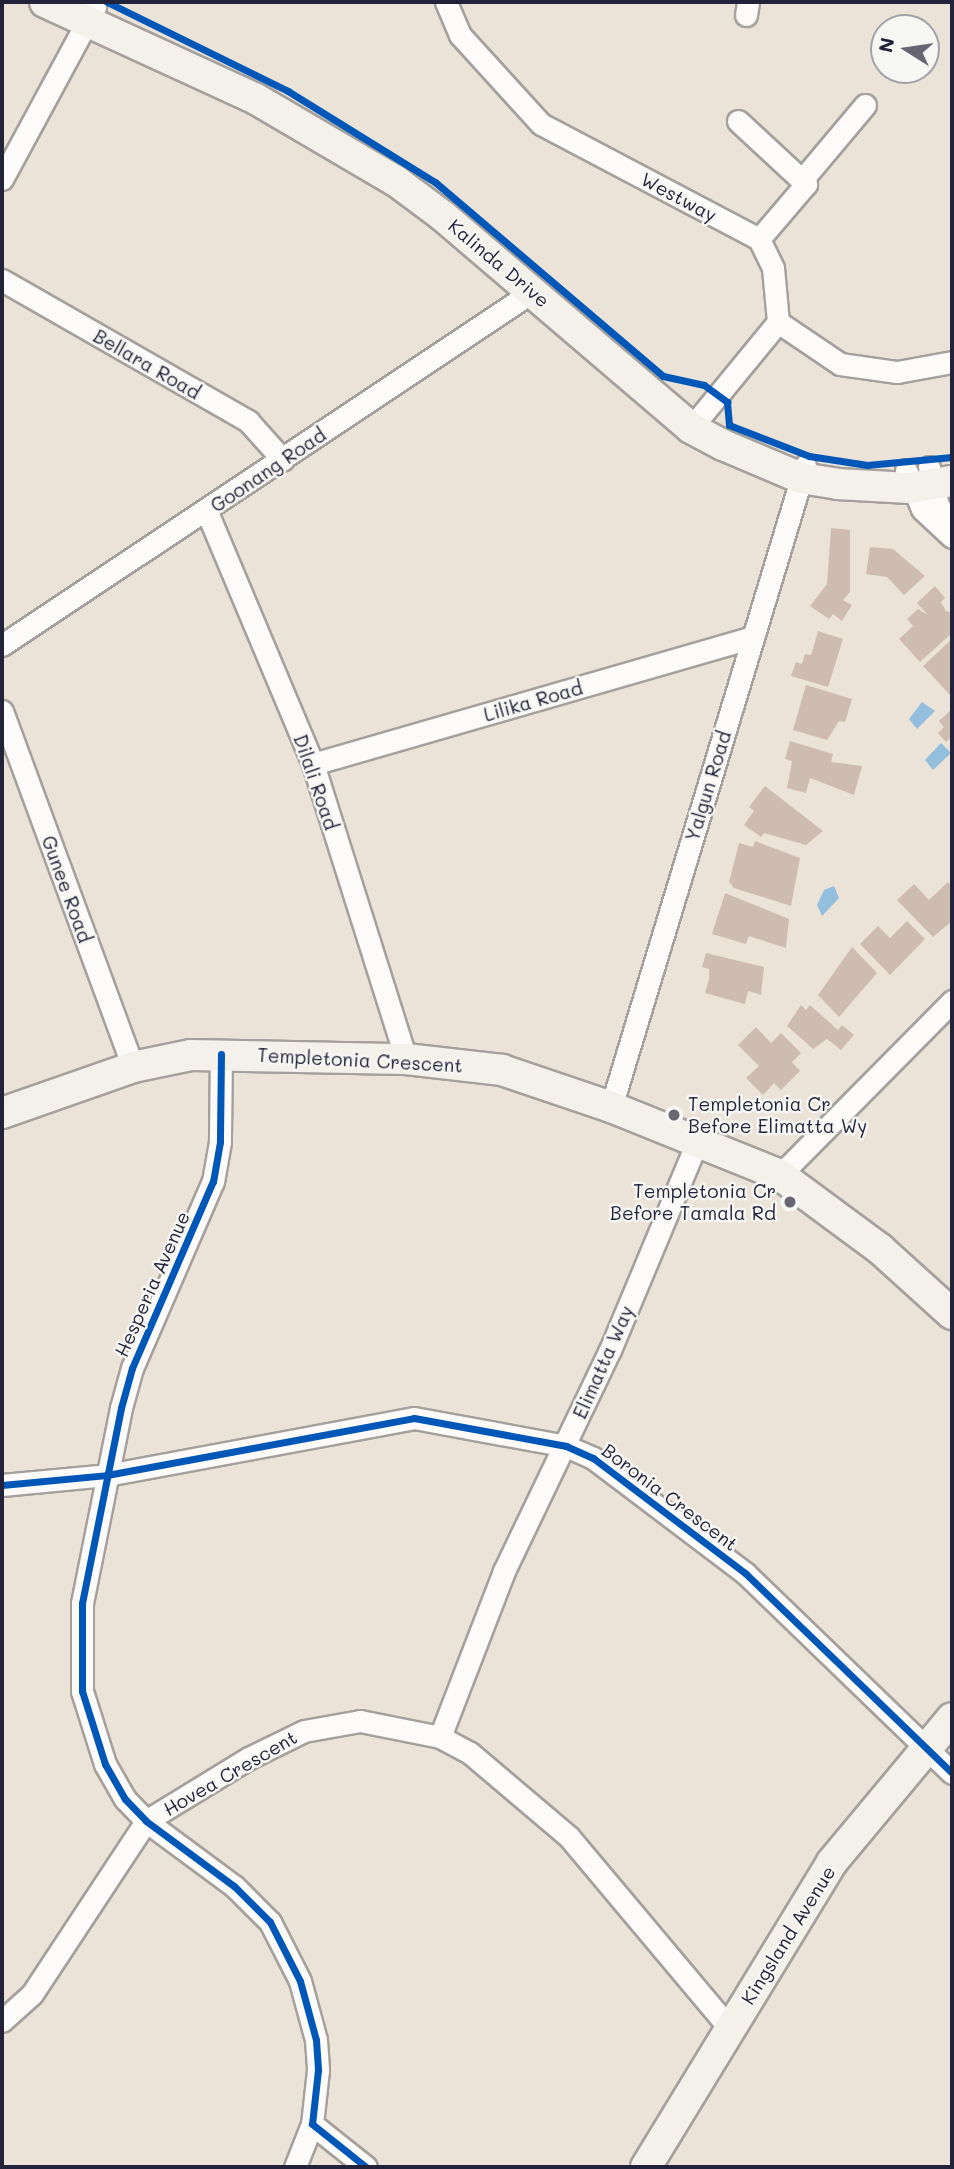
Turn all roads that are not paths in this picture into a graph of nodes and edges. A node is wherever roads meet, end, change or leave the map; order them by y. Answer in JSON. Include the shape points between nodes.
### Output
{"nodes":[{"id":1,"x":45,"y":2,"type":"edge"},
{"id":2,"x":446,"y":2,"type":"edge"},
{"id":3,"x":89,"y":10,"type":"edge"},
{"id":4,"x":865,"y":105,"type":"dead end"},
{"id":5,"x":738,"y":121,"type":"dead end"},
{"id":6,"x":2,"y":179,"type":"edge"},
{"id":7,"x":802,"y":180,"type":"junction"},
{"id":8,"x":759,"y":239,"type":"junction"},
{"id":9,"x":2,"y":280,"type":"edge"},
{"id":10,"x":532,"y":292,"type":"junction"},
{"id":11,"x":778,"y":322,"type":"junction"},
{"id":12,"x":952,"y":362,"type":"edge"},
{"id":13,"x":695,"y":423,"type":"junction"},
{"id":14,"x":283,"y":460,"type":"junction"},
{"id":15,"x":804,"y":471,"type":"junction"},
{"id":16,"x":930,"y":475,"type":"edge"},
{"id":17,"x":207,"y":512,"type":"junction"},
{"id":18,"x":952,"y":527,"type":"edge"},
{"id":19,"x":952,"y":537,"type":"edge"},
{"id":20,"x":753,"y":637,"type":"junction"},
{"id":21,"x":2,"y":645,"type":"edge"},
{"id":22,"x":2,"y":711,"type":"edge"},
{"id":23,"x":313,"y":764,"type":"junction"},
{"id":24,"x":952,"y":1001,"type":"edge"},
{"id":25,"x":221,"y":1054,"type":"junction"},
{"id":26,"x":406,"y":1059,"type":"junction"},
{"id":27,"x":132,"y":1067,"type":"junction"},
{"id":28,"x":611,"y":1107,"type":"junction"},
{"id":29,"x":2,"y":1113,"type":"edge"},
{"id":30,"x":698,"y":1140,"type":"junction"},
{"id":31,"x":780,"y":1175,"type":"junction"},
{"id":32,"x":952,"y":1314,"type":"edge"},
{"id":33,"x":566,"y":1446,"type":"junction"},
{"id":34,"x":107,"y":1475,"type":"junction"},
{"id":35,"x":2,"y":1485,"type":"edge"},
{"id":36,"x":952,"y":1718,"type":"edge"},
{"id":37,"x":440,"y":1737,"type":"junction"},
{"id":38,"x":925,"y":1750,"type":"junction"},
{"id":39,"x":952,"y":1773,"type":"edge"},
{"id":40,"x":146,"y":1821,"type":"junction"},
{"id":41,"x":2,"y":2021,"type":"edge"},
{"id":42,"x":730,"y":2029,"type":"junction"},
{"id":43,"x":312,"y":2124,"type":"junction"},
{"id":44,"x":295,"y":2167,"type":"edge"},
{"id":45,"x":366,"y":2167,"type":"edge"},
{"id":46,"x":646,"y":2167,"type":"edge"}],
"edges":[{"from":1,"to":3,"type":"street","name":"Kalinda Drive"},
{"from":2,"to":8,"type":"street","name":"Westway","via":[[460,35],[541,124]]},
{"from":3,"to":6,"type":"street"},
{"from":3,"to":10,"type":"street","name":"Kalinda Drive","via":[[257,99],[396,181]]},
{"from":3,"to":13,"type":"street","name":"Kalinda Drive","via":[[284,97],[450,198]]},
{"from":4,"to":7,"type":"street"},
{"from":5,"to":7,"type":"street"},
{"from":7,"to":8,"type":"street","via":[[806,184]]},
{"from":8,"to":11,"type":"street","via":[[772,268]]},
{"from":9,"to":14,"type":"street","name":"Bellara Road","via":[[248,421]]},
{"from":10,"to":13,"type":"street","name":"Kalinda Drive"},
{"from":10,"to":14,"type":"street","name":"Goonang Road"},
{"from":11,"to":12,"type":"street","via":[[840,364],[897,372]]},
{"from":11,"to":13,"type":"street"},
{"from":13,"to":15,"type":"street","name":"Kalinda Drive"},
{"from":14,"to":17,"type":"street","name":"Goonang Road"},
{"from":15,"to":16,"type":"street","name":"Kalinda Drive","via":[[870,489]]},
{"from":15,"to":20,"type":"street","name":"Yalgun Road"},
{"from":16,"to":18,"type":"street","via":[[940,510]]},
{"from":16,"to":19,"type":"street","via":[[922,509]]},
{"from":17,"to":21,"type":"street","name":"Goonang Road"},
{"from":17,"to":23,"type":"street","name":"Dilali Road"},
{"from":20,"to":23,"type":"street","name":"Lilika Road"},
{"from":20,"to":28,"type":"street","name":"Yalgun Road"},
{"from":22,"to":27,"type":"street","name":"Gunee Road"},
{"from":23,"to":26,"type":"street","name":"Dilali Road"},
{"from":24,"to":31,"type":"street"},
{"from":25,"to":26,"type":"street","name":"Templetonia Crescent"},
{"from":25,"to":27,"type":"street","name":"Templetonia Crescent"},
{"from":25,"to":34,"type":"street","name":"Hesperia Avenue","via":[[220,1142],[213,1181],[132,1368]]},
{"from":26,"to":28,"type":"street","name":"Templetonia Crescent","via":[[502,1070]]},
{"from":27,"to":29,"type":"street","name":"Templetonia Crescent"},
{"from":28,"to":30,"type":"street","name":"Templetonia Crescent"},
{"from":30,"to":31,"type":"street","name":"Templetonia Crescent"},
{"from":30,"to":33,"type":"street","name":"Elimatta Way"},
{"from":31,"to":32,"type":"street","name":"Templetonia Crescent","via":[[880,1249]]},
{"from":33,"to":34,"type":"street","name":"Boronia Crescent","via":[[414,1418]]},
{"from":33,"to":37,"type":"street","name":"Elimatta Way","via":[[504,1571]]},
{"from":33,"to":38,"type":"street","name":"Boronia Crescent","via":[[593,1458],[745,1573]]},
{"from":34,"to":35,"type":"street","name":"Boronia Crescent"},
{"from":34,"to":40,"type":"street","name":"Hesperia Avenue","via":[[82,1603],[82,1691],[105,1764],[125,1799]]},
{"from":36,"to":38,"type":"street","name":"Kingsland Avenue"},
{"from":37,"to":40,"type":"street","name":"Hovea Crescent","via":[[360,1721],[304,1731],[249,1758]]},
{"from":37,"to":42,"type":"street","name":"Hovea Crescent","via":[[470,1753],[569,1837]]},
{"from":38,"to":39,"type":"street","name":"Boronia Crescent"},
{"from":38,"to":42,"type":"street","name":"Kingsland Avenue","via":[[832,1862]]},
{"from":40,"to":41,"type":"street","name":"Hovea Crescent","via":[[32,1994]]},
{"from":40,"to":43,"type":"street","name":"Hesperia Avenue","via":[[251,1901],[287,1954],[316,2040]]},
{"from":42,"to":46,"type":"street","name":"Kingsland Avenue"},
{"from":43,"to":44,"type":"street","name":"Hesperia Avenue"},
{"from":43,"to":45,"type":"street"}]}
